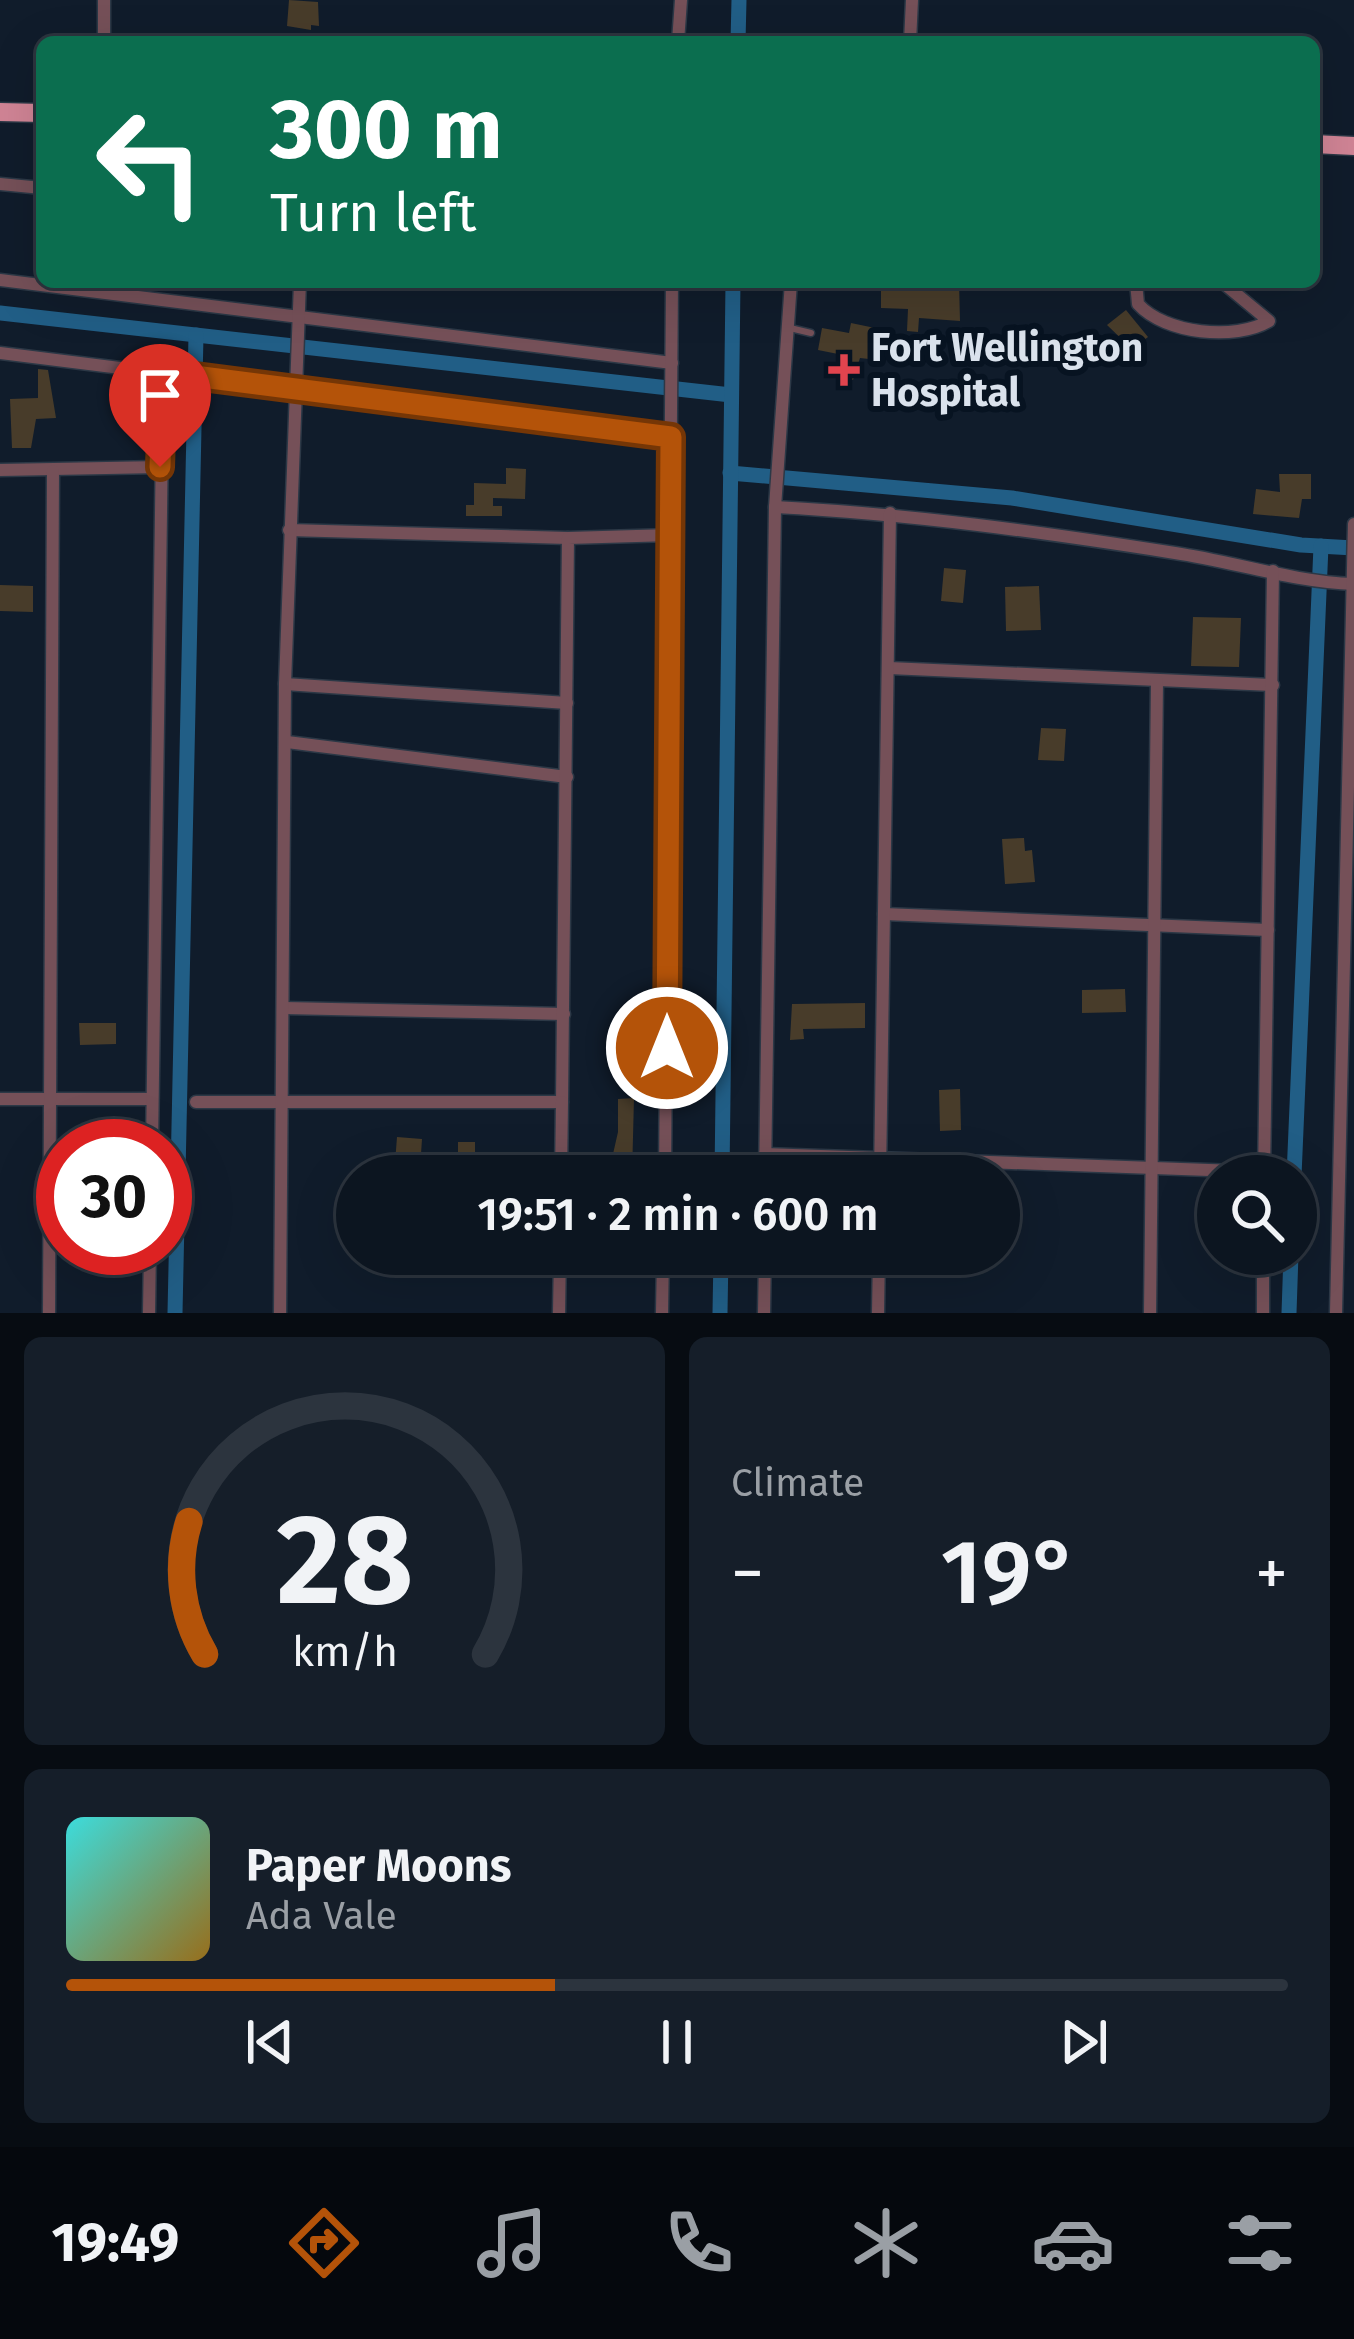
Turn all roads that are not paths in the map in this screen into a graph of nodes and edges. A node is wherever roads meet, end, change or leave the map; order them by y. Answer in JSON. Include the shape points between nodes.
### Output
{"nodes":[{"id":1,"x":104,"y":0,"type":"edge"},
{"id":2,"x":681,"y":0,"type":"edge"},
{"id":3,"x":912,"y":0,"type":"edge"},
{"id":4,"x":104,"y":36,"type":"edge"},
{"id":5,"x":678,"y":36,"type":"edge"},
{"id":6,"x":910,"y":36,"type":"edge"},
{"id":7,"x":0,"y":112,"type":"edge"},
{"id":8,"x":36,"y":113,"type":"edge"},
{"id":9,"x":1320,"y":145,"type":"edge"},
{"id":10,"x":1354,"y":146,"type":"edge"},
{"id":11,"x":0,"y":184,"type":"edge"},
{"id":12,"x":36,"y":187,"type":"edge"},
{"id":13,"x":0,"y":280,"type":"edge"},
{"id":14,"x":36,"y":284,"type":"edge"},
{"id":15,"x":64,"y":288,"type":"edge"},
{"id":16,"x":300,"y":288,"type":"edge"},
{"id":17,"x":672,"y":288,"type":"edge"},
{"id":18,"x":790,"y":288,"type":"edge"},
{"id":19,"x":1137,"y":288,"type":"edge"},
{"id":20,"x":1229,"y":288,"type":"edge"},
{"id":21,"x":298,"y":317,"type":"junction"},
{"id":22,"x":790,"y":328,"type":"junction"},
{"id":23,"x":811,"y":333,"type":"dead end"},
{"id":24,"x":0,"y":353,"type":"edge"},
{"id":25,"x":672,"y":363,"type":"junction"},
{"id":26,"x":163,"y":372,"type":"junction"},
{"id":27,"x":292,"y":390,"type":"junction"},
{"id":28,"x":671,"y":437,"type":"junction"},
{"id":29,"x":160,"y":467,"type":"junction"},
{"id":30,"x":0,"y":470,"type":"edge"},
{"id":31,"x":53,"y":471,"type":"junction"},
{"id":32,"x":775,"y":507,"type":"junction"},
{"id":33,"x":890,"y":513,"type":"junction"},
{"id":34,"x":1354,"y":524,"type":"edge"},
{"id":35,"x":289,"y":530,"type":"junction"},
{"id":36,"x":671,"y":535,"type":"junction"},
{"id":37,"x":1354,"y":535,"type":"edge"},
{"id":38,"x":568,"y":538,"type":"junction"},
{"id":39,"x":1273,"y":571,"type":"junction"},
{"id":40,"x":1353,"y":584,"type":"edge"},
{"id":41,"x":890,"y":668,"type":"junction"},
{"id":42,"x":1157,"y":681,"type":"junction"},
{"id":43,"x":285,"y":684,"type":"junction"},
{"id":44,"x":1273,"y":685,"type":"junction"},
{"id":45,"x":567,"y":703,"type":"junction"},
{"id":46,"x":1352,"y":709,"type":"edge"},
{"id":47,"x":287,"y":742,"type":"junction"},
{"id":48,"x":566,"y":777,"type":"junction"},
{"id":49,"x":884,"y":914,"type":"junction"},
{"id":50,"x":1156,"y":922,"type":"junction"},
{"id":51,"x":1268,"y":930,"type":"junction"},
{"id":52,"x":284,"y":1008,"type":"junction"},
{"id":53,"x":563,"y":1015,"type":"junction"},
{"id":54,"x":0,"y":1099,"type":"edge"},
{"id":55,"x":52,"y":1100,"type":"junction"},
{"id":56,"x":152,"y":1100,"type":"junction"},
{"id":57,"x":196,"y":1102,"type":"dead end"},
{"id":58,"x":562,"y":1102,"type":"junction"},
{"id":59,"x":283,"y":1103,"type":"junction"},
{"id":60,"x":152,"y":1119,"type":"edge"},
{"id":61,"x":765,"y":1154,"type":"joint"},
{"id":62,"x":561,"y":1155,"type":"edge"},
{"id":63,"x":665,"y":1155,"type":"edge"},
{"id":64,"x":784,"y":1155,"type":"edge"},
{"id":65,"x":880,"y":1155,"type":"edge"},
{"id":66,"x":1264,"y":1155,"type":"edge"},
{"id":67,"x":1020,"y":1164,"type":"edge"},
{"id":68,"x":1152,"y":1168,"type":"junction"},
{"id":69,"x":1197,"y":1170,"type":"edge"},
{"id":70,"x":1338,"y":1180,"type":"junction"},
{"id":71,"x":1354,"y":1181,"type":"edge"},
{"id":72,"x":150,"y":1275,"type":"edge"},
{"id":73,"x":560,"y":1275,"type":"edge"},
{"id":74,"x":663,"y":1275,"type":"edge"},
{"id":75,"x":765,"y":1275,"type":"edge"},
{"id":76,"x":879,"y":1275,"type":"edge"},
{"id":77,"x":1263,"y":1275,"type":"edge"},
{"id":78,"x":49,"y":1313,"type":"edge"},
{"id":79,"x":149,"y":1313,"type":"edge"},
{"id":80,"x":280,"y":1313,"type":"edge"},
{"id":81,"x":559,"y":1313,"type":"edge"},
{"id":82,"x":662,"y":1313,"type":"edge"},
{"id":83,"x":764,"y":1313,"type":"edge"},
{"id":84,"x":878,"y":1313,"type":"edge"},
{"id":85,"x":1150,"y":1313,"type":"edge"},
{"id":86,"x":1263,"y":1313,"type":"edge"},
{"id":87,"x":1336,"y":1313,"type":"edge"}],
"edges":[{"from":1,"to":4,"type":"street"},
{"from":2,"to":5,"type":"street"},
{"from":3,"to":6,"type":"street"},
{"from":7,"to":8,"type":"main road"},
{"from":9,"to":10,"type":"main road"},
{"from":11,"to":12,"type":"street"},
{"from":13,"to":14,"type":"street"},
{"from":15,"to":21,"type":"street"},
{"from":16,"to":21,"type":"street"},
{"from":17,"to":25,"type":"street"},
{"from":18,"to":22,"type":"street"},
{"from":19,"to":20,"type":"street","via":[[1138,304],[1168,323],[1223,333],[1269,321]]},
{"from":21,"to":25,"type":"street"},
{"from":21,"to":27,"type":"street"},
{"from":22,"to":23,"type":"lane"},
{"from":22,"to":32,"type":"street"},
{"from":24,"to":26,"type":"street"},
{"from":25,"to":28,"type":"street"},
{"from":26,"to":27,"type":"street"},
{"from":26,"to":29,"type":"street"},
{"from":27,"to":28,"type":"street"},
{"from":27,"to":35,"type":"street"},
{"from":28,"to":36,"type":"street"},
{"from":29,"to":31,"type":"street"},
{"from":29,"to":56,"type":"street"},
{"from":30,"to":31,"type":"street"},
{"from":31,"to":55,"type":"street"},
{"from":32,"to":33,"type":"street"},
{"from":32,"to":61,"type":"street"},
{"from":33,"to":39,"type":"street"},
{"from":33,"to":41,"type":"street"},
{"from":34,"to":37,"type":"street"},
{"from":35,"to":38,"type":"street"},
{"from":35,"to":43,"type":"street"},
{"from":36,"to":38,"type":"street"},
{"from":36,"to":63,"type":"street"},
{"from":37,"to":40,"type":"street"},
{"from":38,"to":45,"type":"street"},
{"from":39,"to":40,"type":"street"},
{"from":39,"to":44,"type":"street"},
{"from":40,"to":46,"type":"street"},
{"from":41,"to":42,"type":"street"},
{"from":41,"to":49,"type":"street"},
{"from":42,"to":44,"type":"street"},
{"from":42,"to":50,"type":"street"},
{"from":43,"to":45,"type":"street"},
{"from":43,"to":47,"type":"street"},
{"from":44,"to":51,"type":"street"},
{"from":45,"to":48,"type":"street"},
{"from":46,"to":70,"type":"street"},
{"from":47,"to":48,"type":"street"},
{"from":47,"to":52,"type":"street"},
{"from":48,"to":53,"type":"street"},
{"from":49,"to":50,"type":"street"},
{"from":49,"to":65,"type":"street"},
{"from":50,"to":51,"type":"street"},
{"from":50,"to":68,"type":"street"},
{"from":51,"to":66,"type":"street"},
{"from":52,"to":53,"type":"street"},
{"from":52,"to":59,"type":"street"},
{"from":53,"to":58,"type":"street"},
{"from":54,"to":55,"type":"street"},
{"from":55,"to":56,"type":"street"},
{"from":55,"to":78,"type":"street"},
{"from":56,"to":60,"type":"street"},
{"from":57,"to":59,"type":"street"},
{"from":58,"to":59,"type":"street"},
{"from":58,"to":62,"type":"street"},
{"from":59,"to":80,"type":"street"},
{"from":61,"to":64,"type":"street"},
{"from":67,"to":68,"type":"street"},
{"from":68,"to":69,"type":"street"},
{"from":68,"to":85,"type":"street"},
{"from":70,"to":71,"type":"street"},
{"from":70,"to":87,"type":"street"},
{"from":72,"to":79,"type":"street"},
{"from":73,"to":81,"type":"street"},
{"from":74,"to":82,"type":"street"},
{"from":75,"to":83,"type":"street"},
{"from":76,"to":84,"type":"street"},
{"from":77,"to":86,"type":"street"}]}
